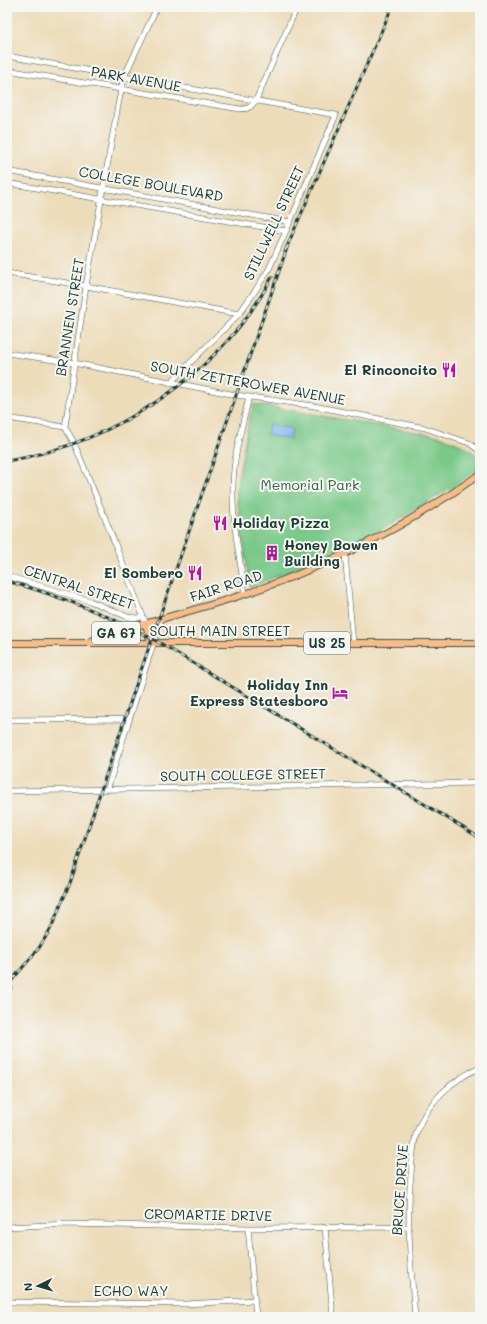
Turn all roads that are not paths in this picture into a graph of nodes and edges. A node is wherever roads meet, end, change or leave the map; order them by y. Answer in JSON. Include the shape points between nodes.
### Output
{"nodes":[{"id":1,"x":157,"y":7,"type":"edge"},
{"id":2,"x":297,"y":7,"type":"edge"},
{"id":3,"x":7,"y":56,"type":"edge"},
{"id":4,"x":7,"y":70,"type":"edge"},
{"id":5,"x":124,"y":78,"type":"junction"},
{"id":6,"x":122,"y":89,"type":"junction"},
{"id":7,"x":256,"y":100,"type":"junction"},
{"id":8,"x":336,"y":115,"type":"joint"},
{"id":9,"x":7,"y":171,"type":"edge"},
{"id":10,"x":7,"y":183,"type":"edge"},
{"id":11,"x":104,"y":188,"type":"junction"},
{"id":12,"x":102,"y":199,"type":"junction"},
{"id":13,"x":290,"y":222,"type":"junction"},
{"id":14,"x":286,"y":231,"type":"junction"},
{"id":15,"x":7,"y":273,"type":"edge"},
{"id":16,"x":86,"y":286,"type":"junction"},
{"id":17,"x":239,"y":314,"type":"junction"},
{"id":18,"x":7,"y":353,"type":"edge"},
{"id":19,"x":74,"y":363,"type":"junction"},
{"id":20,"x":170,"y":383,"type":"junction"},
{"id":21,"x":249,"y":397,"type":"junction"},
{"id":22,"x":7,"y":418,"type":"edge"},
{"id":23,"x":66,"y":427,"type":"junction"},
{"id":24,"x":480,"y":451,"type":"edge"},
{"id":25,"x":480,"y":474,"type":"edge"},
{"id":26,"x":345,"y":554,"type":"junction"},
{"id":27,"x":7,"y":576,"type":"edge"},
{"id":28,"x":245,"y":594,"type":"junction"},
{"id":29,"x":143,"y":616,"type":"junction"},
{"id":30,"x":161,"y":620,"type":"junction"},
{"id":31,"x":146,"y":624,"type":"junction"},
{"id":32,"x":7,"y":643,"type":"edge"},
{"id":33,"x":86,"y":643,"type":"junction"},
{"id":34,"x":153,"y":643,"type":"junction"},
{"id":35,"x":353,"y":643,"type":"junction"},
{"id":36,"x":480,"y":643,"type":"edge"},
{"id":37,"x":129,"y":719,"type":"junction"},
{"id":38,"x":7,"y":720,"type":"edge"},
{"id":39,"x":480,"y":783,"type":"edge"},
{"id":40,"x":107,"y":790,"type":"junction"},
{"id":41,"x":7,"y":791,"type":"edge"},
{"id":42,"x":480,"y":1068,"type":"edge"},
{"id":43,"x":7,"y":1227,"type":"edge"},
{"id":44,"x":325,"y":1227,"type":"junction"},
{"id":45,"x":408,"y":1227,"type":"junction"},
{"id":46,"x":248,"y":1228,"type":"junction"},
{"id":47,"x":254,"y":1300,"type":"junction"},
{"id":48,"x":7,"y":1302,"type":"edge"},
{"id":49,"x":256,"y":1317,"type":"edge"},
{"id":50,"x":333,"y":1317,"type":"edge"},
{"id":51,"x":415,"y":1317,"type":"edge"}],
"edges":[{"from":1,"to":5,"type":"street","name":"BRANNEN STREET"},
{"from":2,"to":7,"type":"street"},
{"from":3,"to":5,"type":"street","name":"PARK AVENUE"},
{"from":4,"to":6,"type":"street","name":"PARK AVENUE"},
{"from":5,"to":6,"type":"street","name":"BRANNEN STREET"},
{"from":5,"to":7,"type":"street","name":"PARK AVENUE"},
{"from":6,"to":7,"type":"street","name":"PARK AVENUE","via":[[240,109],[251,107]]},
{"from":6,"to":11,"type":"street","name":"BRANNEN STREET"},
{"from":7,"to":8,"type":"street","name":"PARK AVENUE"},
{"from":8,"to":13,"type":"street","name":"STILLWELL STREET"},
{"from":9,"to":11,"type":"street","name":"COLLEGE BOULEVARD"},
{"from":10,"to":12,"type":"street","name":"COLLEGE BOULEVARD"},
{"from":11,"to":12,"type":"street","name":"BRANNEN STREET"},
{"from":11,"to":13,"type":"street","name":"COLLEGE BOULEVARD"},
{"from":12,"to":14,"type":"street","name":"COLLEGE BOULEVARD"},
{"from":12,"to":16,"type":"street","name":"BRANNEN STREET"},
{"from":13,"to":14,"type":"street","name":"STILLWELL STREET"},
{"from":14,"to":17,"type":"street","name":"STILLWELL STREET","via":[[269,269]]},
{"from":15,"to":16,"type":"street"},
{"from":16,"to":17,"type":"street"},
{"from":16,"to":19,"type":"street","name":"BRANNEN STREET"},
{"from":17,"to":20,"type":"street","name":"STILLWELL STREET"},
{"from":18,"to":19,"type":"street","name":"SOUTH ZETTEROWER AVENUE"},
{"from":19,"to":20,"type":"street","name":"SOUTH ZETTEROWER AVENUE"},
{"from":19,"to":23,"type":"street","name":"BRANNEN STREET"},
{"from":20,"to":21,"type":"street","name":"SOUTH ZETTEROWER AVENUE"},
{"from":21,"to":24,"type":"street","name":"SOUTH ZETTEROWER AVENUE","via":[[314,406],[425,428],[469,443]]},
{"from":21,"to":28,"type":"street","via":[[236,452],[232,486]]},
{"from":22,"to":23,"type":"street"},
{"from":23,"to":29,"type":"street"},
{"from":25,"to":26,"type":"main road","name":"FAIR ROAD","number":"GA 67","via":[[448,498]]},
{"from":26,"to":28,"type":"main road","name":"FAIR ROAD","number":"GA 67"},
{"from":26,"to":35,"type":"street"},
{"from":27,"to":29,"type":"street","name":"CENTRAL STREET","via":[[90,601],[128,617]]},
{"from":28,"to":30,"type":"main road","name":"FAIR ROAD","number":"GA 67"},
{"from":29,"to":31,"type":"street"},
{"from":30,"to":31,"type":"main road","name":"FAIR ROAD","number":"GA 67"},
{"from":30,"to":34,"type":"street"},
{"from":31,"to":33,"type":"main road","number":"GA 67"},
{"from":31,"to":34,"type":"main road","number":"GA 67"},
{"from":32,"to":33,"type":"main road","name":"SOUTH MAIN STREET","number":"US 25"},
{"from":33,"to":34,"type":"main road","name":"SOUTH MAIN STREET","number":"US 25"},
{"from":34,"to":35,"type":"main road","name":"SOUTH MAIN STREET","number":"US 25"},
{"from":34,"to":37,"type":"street"},
{"from":35,"to":36,"type":"main road","name":"SOUTH MAIN STREET","number":"US 25"},
{"from":37,"to":38,"type":"street"},
{"from":37,"to":40,"type":"street"},
{"from":39,"to":40,"type":"street","name":"SOUTH COLLEGE STREET"},
{"from":40,"to":41,"type":"street","name":"SOUTH COLLEGE STREET"},
{"from":42,"to":45,"type":"street","name":"BRUCE DRIVE","via":[[462,1077],[441,1094],[430,1106],[417,1131],[412,1162]]},
{"from":43,"to":46,"type":"street","name":"CROMARTIE DRIVE","via":[[67,1224]]},
{"from":44,"to":45,"type":"street","name":"CROMARTIE DRIVE"},
{"from":44,"to":46,"type":"street","name":"CROMARTIE DRIVE"},
{"from":44,"to":50,"type":"street"},
{"from":45,"to":51,"type":"street","name":"BRUCE DRIVE"},
{"from":46,"to":47,"type":"street"},
{"from":47,"to":48,"type":"street","name":"ECHO WAY","via":[[179,1304]]},
{"from":47,"to":49,"type":"street"}]}
